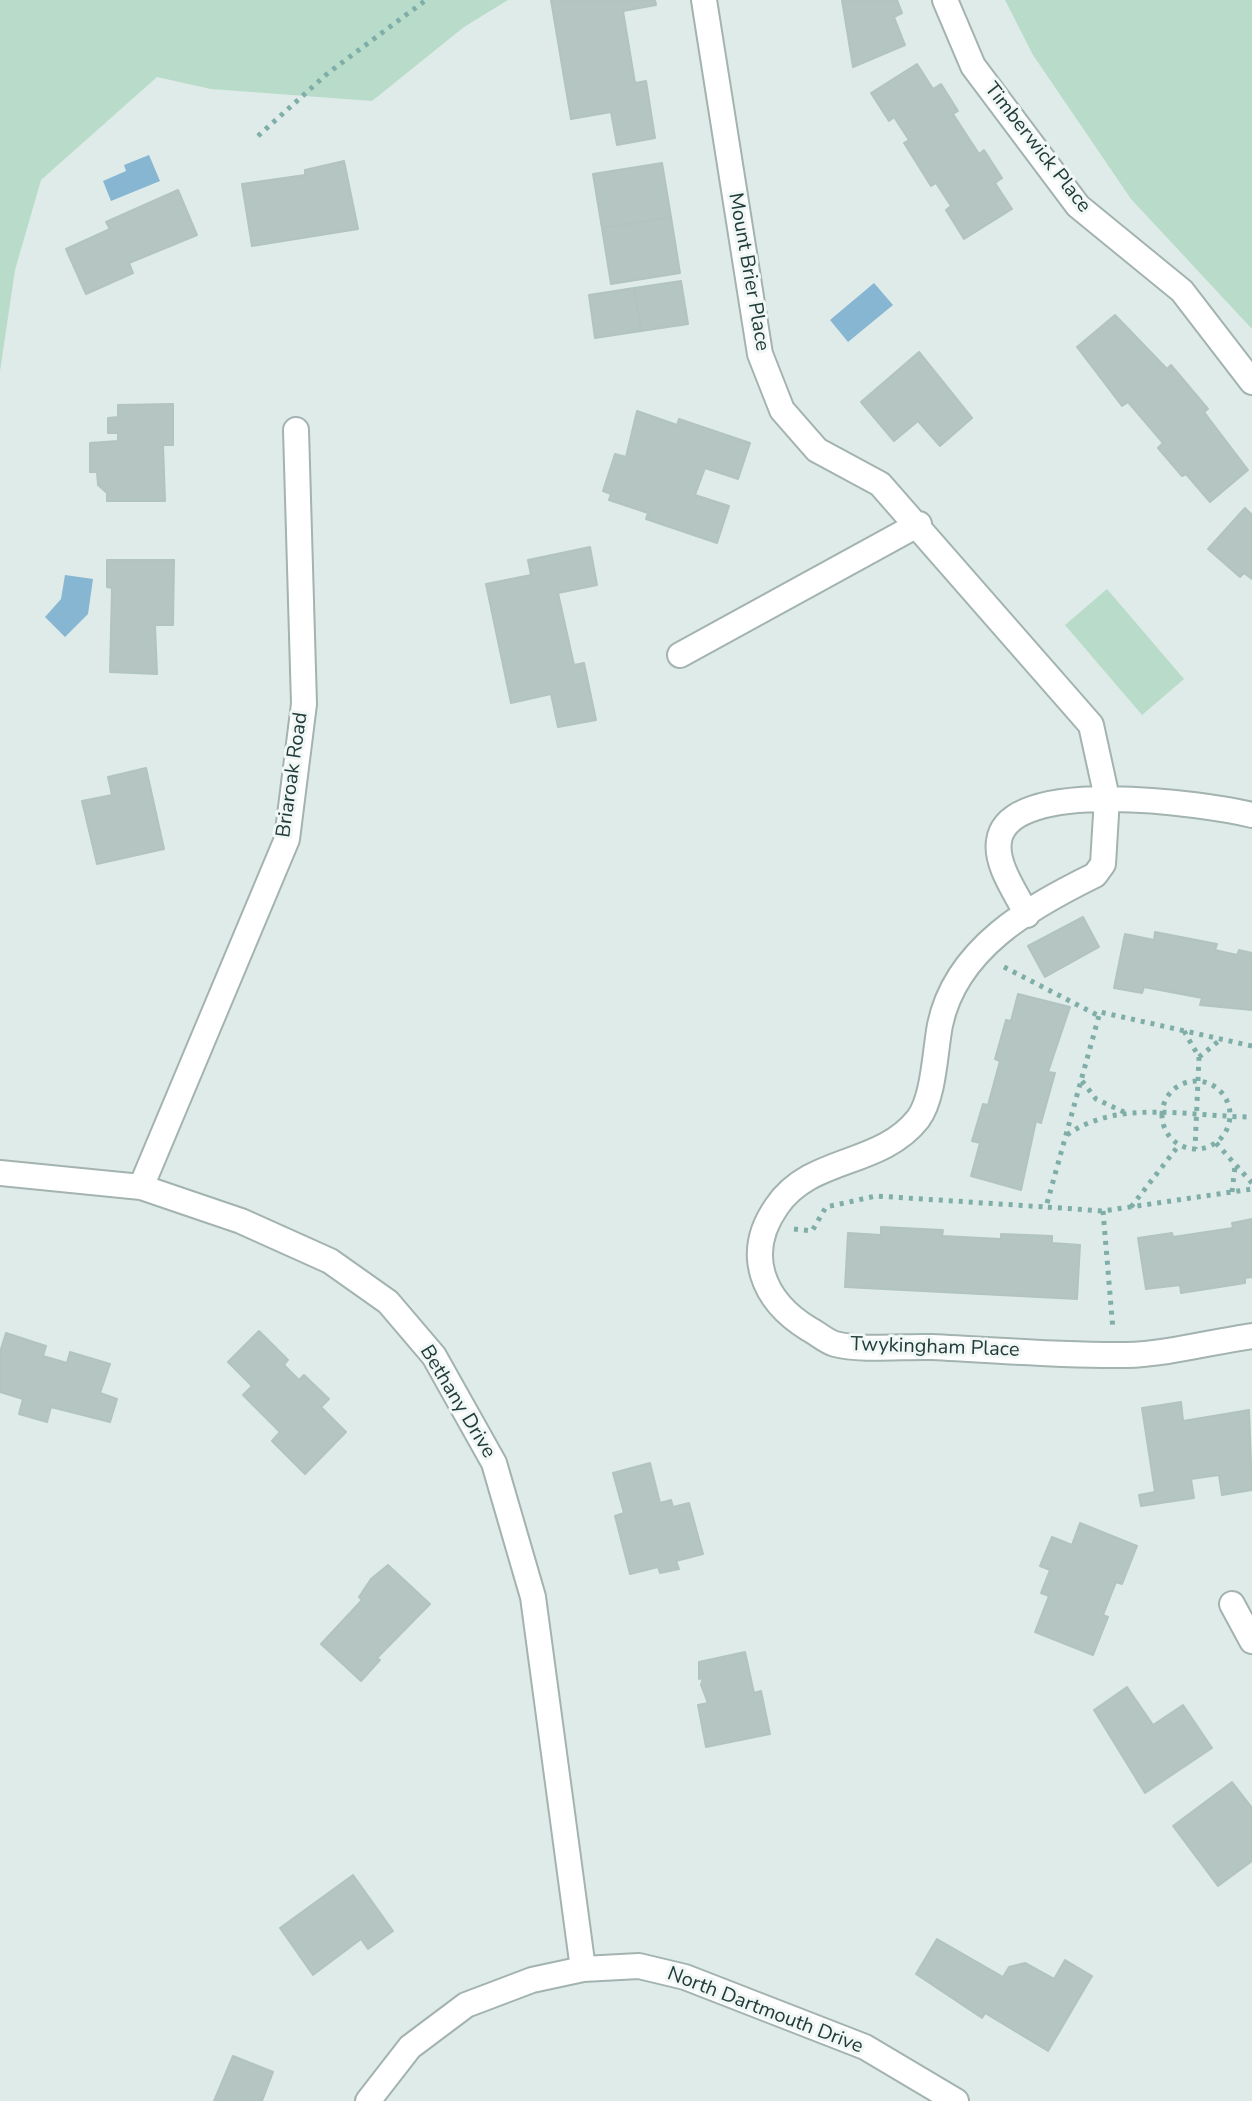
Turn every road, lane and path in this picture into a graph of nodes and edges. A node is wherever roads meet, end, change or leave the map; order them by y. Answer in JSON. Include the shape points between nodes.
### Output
{"nodes":[{"id":1,"x":426,"y":0,"type":"edge"},
{"id":2,"x":704,"y":0,"type":"edge"},
{"id":3,"x":945,"y":0,"type":"edge"},
{"id":4,"x":258,"y":136,"type":"dead end"},
{"id":5,"x":1252,"y":382,"type":"edge"},
{"id":6,"x":296,"y":430,"type":"dead end"},
{"id":7,"x":919,"y":524,"type":"junction"},
{"id":8,"x":680,"y":655,"type":"dead end"},
{"id":9,"x":1107,"y":798,"type":"junction"},
{"id":10,"x":1252,"y":815,"type":"edge"},
{"id":11,"x":1027,"y":915,"type":"junction"},
{"id":12,"x":976,"y":952,"type":"junction"},
{"id":13,"x":1099,"y":1016,"type":"junction"},
{"id":14,"x":1184,"y":1031,"type":"junction"},
{"id":15,"x":1220,"y":1039,"type":"junction"},
{"id":16,"x":1252,"y":1046,"type":"edge"},
{"id":17,"x":1199,"y":1057,"type":"junction"},
{"id":18,"x":1081,"y":1080,"type":"junction"},
{"id":19,"x":1199,"y":1081,"type":"junction"},
{"id":20,"x":1126,"y":1112,"type":"junction"},
{"id":21,"x":1161,"y":1114,"type":"junction"},
{"id":22,"x":1197,"y":1116,"type":"junction"},
{"id":23,"x":1230,"y":1117,"type":"junction"},
{"id":24,"x":1252,"y":1117,"type":"edge"},
{"id":25,"x":1066,"y":1136,"type":"junction"},
{"id":26,"x":1216,"y":1143,"type":"junction"},
{"id":27,"x":1179,"y":1145,"type":"junction"},
{"id":28,"x":1195,"y":1149,"type":"junction"},
{"id":29,"x":1235,"y":1165,"type":"junction"},
{"id":30,"x":0,"y":1173,"type":"edge"},
{"id":31,"x":1252,"y":1183,"type":"edge"},
{"id":32,"x":141,"y":1187,"type":"junction"},
{"id":33,"x":1252,"y":1189,"type":"edge"},
{"id":34,"x":1232,"y":1192,"type":"junction"},
{"id":35,"x":1046,"y":1207,"type":"junction"},
{"id":36,"x":1130,"y":1207,"type":"junction"},
{"id":37,"x":1103,"y":1211,"type":"junction"},
{"id":38,"x":767,"y":1227,"type":"junction"},
{"id":39,"x":1252,"y":1336,"type":"edge"},
{"id":40,"x":1115,"y":1354,"type":"junction"},
{"id":41,"x":1232,"y":1604,"type":"dead end"},
{"id":42,"x":1252,"y":1641,"type":"edge"},
{"id":43,"x":583,"y":1969,"type":"junction"},
{"id":44,"x":368,"y":2101,"type":"edge"},
{"id":45,"x":956,"y":2101,"type":"edge"}],
"edges":[{"from":1,"to":4,"type":"path","via":[[328,73]]},
{"from":2,"to":7,"type":"street","name":"Mount Brier Place","via":[[760,354],[782,410],[817,450],[880,484]]},
{"from":3,"to":5,"type":"street","name":"Timberwick Place","via":[[973,66],[1078,206],[1182,291]]},
{"from":6,"to":32,"type":"street","name":"Briaroak Road","via":[[304,704],[287,839]]},
{"from":7,"to":8,"type":"street"},
{"from":7,"to":9,"type":"street","name":"Mount Brier Place","via":[[1091,725]]},
{"from":9,"to":10,"type":"street","via":[[1220,807]]},
{"from":9,"to":11,"type":"street","name":"Twykingham Place","via":[[1103,864],[1095,875]]},
{"from":9,"to":11,"type":"street","via":[[1032,807],[1008,822],[998,840],[1002,864]]},
{"from":11,"to":12,"type":"street","name":"Twykingham Place"},
{"from":12,"to":13,"type":"path"},
{"from":12,"to":38,"type":"street","name":"Twykingham Place","via":[[957,978],[941,1022],[934,1071],[919,1117],[885,1149],[798,1183],[776,1207]]},
{"from":13,"to":14,"type":"path","via":[[1100,1012]]},
{"from":13,"to":18,"type":"path"},
{"from":14,"to":15,"type":"path"},
{"from":14,"to":17,"type":"path"},
{"from":15,"to":16,"type":"path"},
{"from":15,"to":17,"type":"path"},
{"from":17,"to":19,"type":"path"},
{"from":18,"to":20,"type":"path","via":[[1096,1099]]},
{"from":18,"to":25,"type":"path"},
{"from":19,"to":21,"type":"path","via":[[1178,1085]]},
{"from":19,"to":22,"type":"path"},
{"from":19,"to":23,"type":"path","via":[[1221,1090]]},
{"from":20,"to":21,"type":"path"},
{"from":20,"to":25,"type":"path","via":[[1093,1120]]},
{"from":21,"to":22,"type":"path"},
{"from":21,"to":27,"type":"path","via":[[1168,1136]]},
{"from":22,"to":23,"type":"path"},
{"from":22,"to":28,"type":"path"},
{"from":23,"to":24,"type":"path"},
{"from":23,"to":26,"type":"path","via":[[1226,1133]]},
{"from":25,"to":35,"type":"path"},
{"from":26,"to":28,"type":"path"},
{"from":26,"to":29,"type":"path"},
{"from":27,"to":28,"type":"path"},
{"from":27,"to":36,"type":"path"},
{"from":29,"to":31,"type":"path"},
{"from":29,"to":34,"type":"path"},
{"from":30,"to":32,"type":"street","name":"Bethany Drive"},
{"from":32,"to":43,"type":"street","name":"Bethany Drive","via":[[241,1221],[330,1261],[388,1302],[434,1356],[494,1463],[533,1597]]},
{"from":33,"to":34,"type":"path"},
{"from":34,"to":36,"type":"path"},
{"from":35,"to":37,"type":"path"},
{"from":35,"to":38,"type":"path","via":[[876,1196],[826,1207],[812,1231]]},
{"from":36,"to":37,"type":"path"},
{"from":37,"to":40,"type":"path"},
{"from":38,"to":40,"type":"street","name":"Twykingham Place","via":[[760,1267],[765,1287],[776,1305],[835,1344]]},
{"from":39,"to":40,"type":"street","name":"Twykingham Place"},
{"from":41,"to":42,"type":"street"},
{"from":43,"to":44,"type":"street","name":"North Dartmouth Drive","via":[[532,1980],[466,2005],[410,2047]]},
{"from":43,"to":45,"type":"street","name":"North Dartmouth Drive","via":[[639,1966],[685,1977],[865,2047]]}]}
